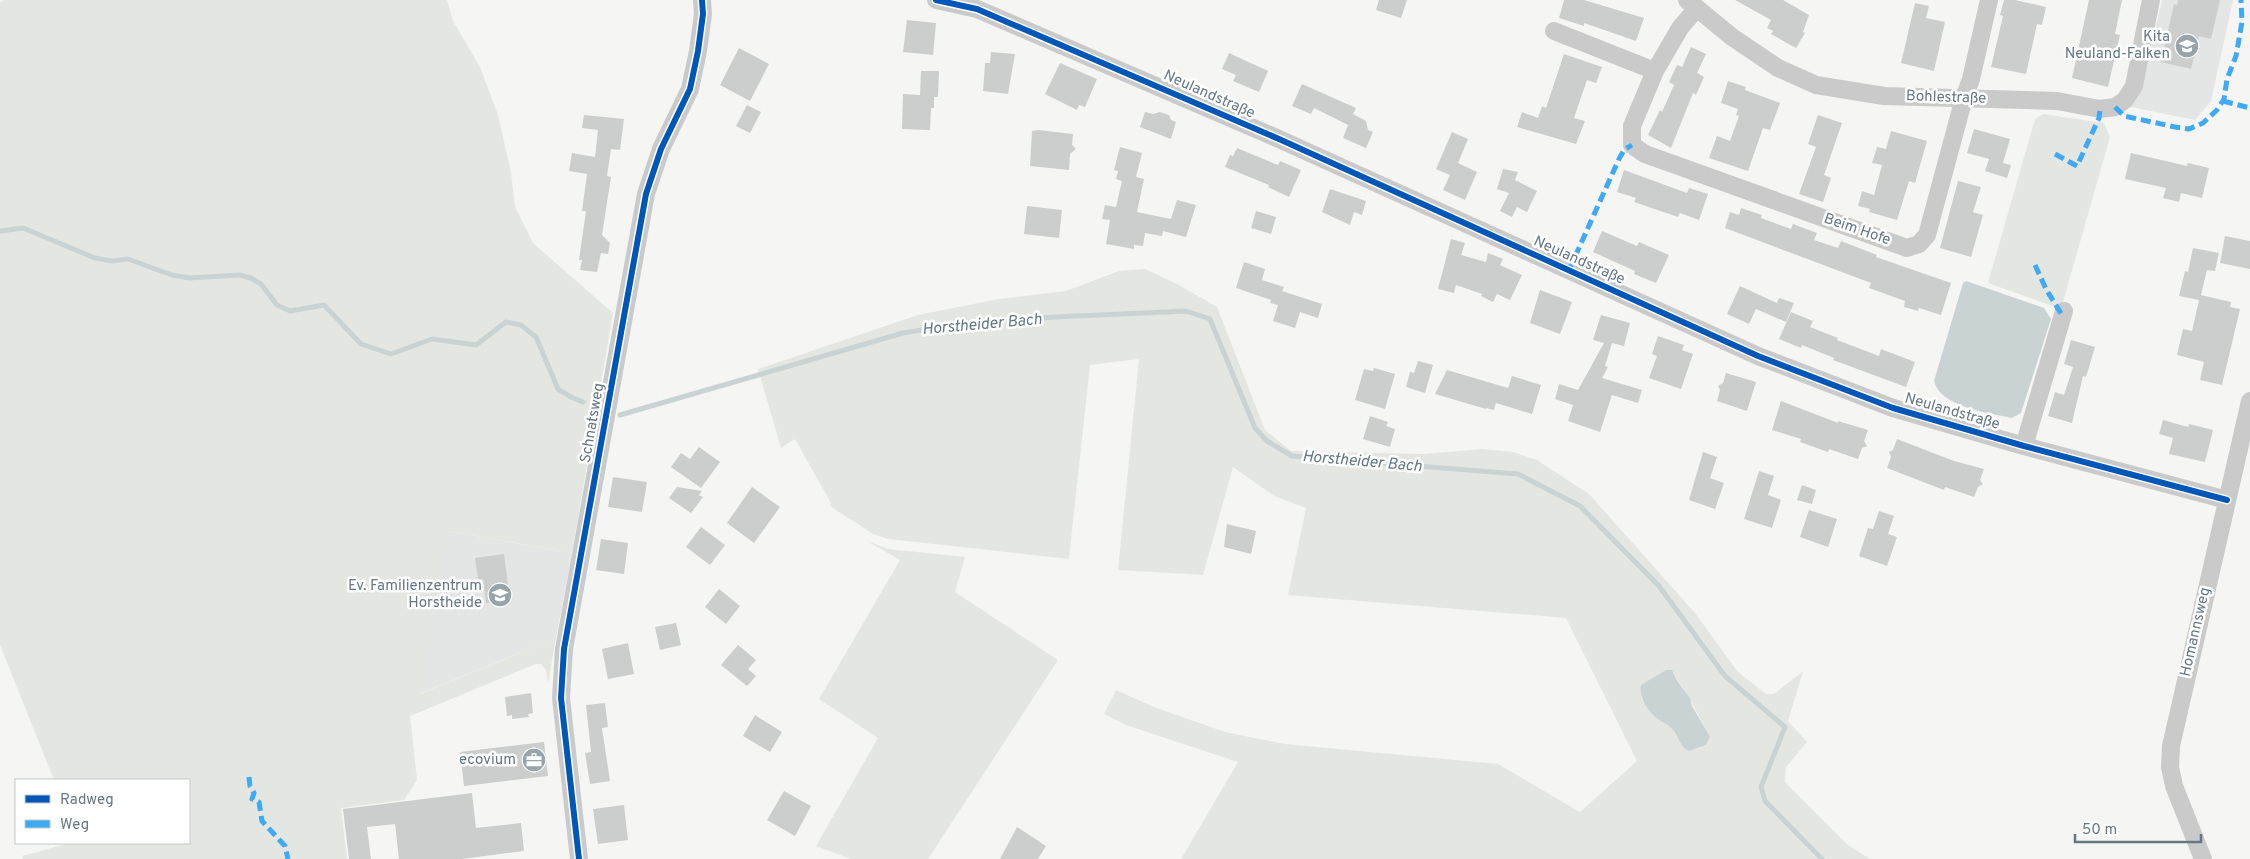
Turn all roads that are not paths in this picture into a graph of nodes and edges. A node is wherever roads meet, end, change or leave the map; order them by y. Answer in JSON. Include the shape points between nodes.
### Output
{"nodes":[{"id":1,"x":702,"y":0,"type":"edge"},
{"id":2,"x":936,"y":0,"type":"edge"},
{"id":3,"x":1989,"y":0,"type":"edge"},
{"id":4,"x":2152,"y":0,"type":"edge"},
{"id":5,"x":1692,"y":4,"type":"edge"},
{"id":6,"x":1554,"y":31,"type":"dead end"},
{"id":7,"x":1655,"y":71,"type":"junction"},
{"id":8,"x":1964,"y":98,"type":"junction"},
{"id":9,"x":2064,"y":311,"type":"dead end"},
{"id":10,"x":2250,"y":402,"type":"edge"},
{"id":11,"x":2024,"y":446,"type":"junction"},
{"id":12,"x":2227,"y":500,"type":"junction"},
{"id":13,"x":579,"y":859,"type":"edge"},
{"id":14,"x":2204,"y":859,"type":"edge"}],
"edges":[{"from":1,"to":13,"type":"street","name":"Schnatsweg","via":[[703,14],[690,89],[661,149],[646,194],[564,649],[561,698]]},
{"from":2,"to":11,"type":"street","name":"Neulandstraße","via":[[976,9],[1279,139],[1758,356],[1893,408]]},
{"from":3,"to":8,"type":"street","name":"Beim Hofe","via":[[1972,79]]},
{"from":4,"to":8,"type":"street","name":"Bohlestraße","via":[[2134,86],[2116,107],[2100,109],[2057,101]]},
{"from":5,"to":7,"type":"street","name":"Beim Hofe"},
{"from":5,"to":8,"type":"street","name":"Bohlestraße","via":[[1732,38],[1778,68],[1816,85],[1884,96]]},
{"from":6,"to":7,"type":"street"},
{"from":7,"to":8,"type":"street","name":"Beim Hofe","via":[[1632,126],[1632,144],[1645,154],[1907,248],[1918,244],[1927,235]]},
{"from":9,"to":11,"type":"street"},
{"from":10,"to":12,"type":"street","name":"Homannsweg"},
{"from":11,"to":12,"type":"street","name":"Neulandstraße"},
{"from":12,"to":14,"type":"street","name":"Homannsweg","via":[[2173,736],[2170,767],[2174,786]]}]}
